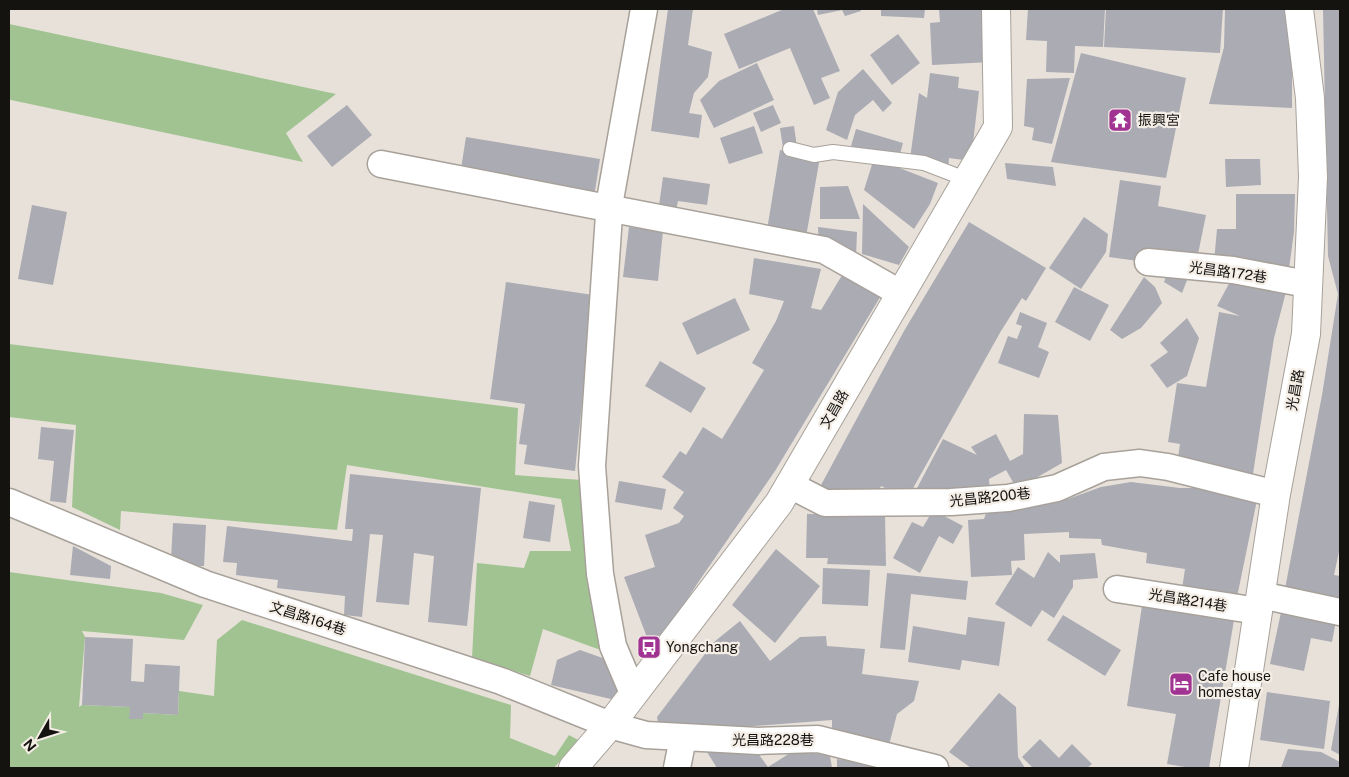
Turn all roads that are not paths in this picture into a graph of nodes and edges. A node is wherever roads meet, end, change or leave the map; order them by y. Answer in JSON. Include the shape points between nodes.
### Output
{"nodes":[{"id":1,"x":644,"y":9,"type":"edge"},
{"id":2,"x":996,"y":9,"type":"edge"},
{"id":3,"x":1299,"y":9,"type":"edge"},
{"id":4,"x":790,"y":149,"type":"dead end"},
{"id":5,"x":381,"y":164,"type":"dead end"},
{"id":6,"x":968,"y":180,"type":"junction"},
{"id":7,"x":609,"y":210,"type":"junction"},
{"id":8,"x":1148,"y":262,"type":"dead end"},
{"id":9,"x":1307,"y":284,"type":"junction"},
{"id":10,"x":900,"y":293,"type":"junction"},
{"id":11,"x":790,"y":485,"type":"junction"},
{"id":12,"x":1276,"y":494,"type":"junction"},
{"id":13,"x":9,"y":502,"type":"edge"},
{"id":14,"x":1117,"y":589,"type":"dead end"},
{"id":15,"x":1259,"y":603,"type":"junction"},
{"id":16,"x":1340,"y":612,"type":"edge"},
{"id":17,"x":633,"y":693,"type":"junction"},
{"id":18,"x":610,"y":724,"type":"junction"},
{"id":19,"x":683,"y":738,"type":"junction"},
{"id":20,"x":572,"y":768,"type":"edge"},
{"id":21,"x":677,"y":768,"type":"edge"},
{"id":22,"x":935,"y":768,"type":"edge"},
{"id":23,"x":1234,"y":768,"type":"edge"}],
"edges":[{"from":1,"to":7,"type":"street"},
{"from":2,"to":6,"type":"street","name":"文昌路","via":[[998,127]]},
{"from":3,"to":9,"type":"street","name":"光昌路","via":[[1310,98],[1313,177]]},
{"from":4,"to":6,"type":"lane","via":[[814,155],[833,152],[924,163]]},
{"from":5,"to":7,"type":"street"},
{"from":6,"to":10,"type":"street","name":"文昌路"},
{"from":7,"to":10,"type":"street","via":[[824,250]]},
{"from":7,"to":17,"type":"street","via":[[592,466],[600,574],[612,646]]},
{"from":8,"to":9,"type":"street","name":"光昌路172巷","via":[[1232,270]]},
{"from":9,"to":12,"type":"street","name":"光昌路","via":[[1306,334]]},
{"from":10,"to":11,"type":"street","name":"文昌路"},
{"from":11,"to":12,"type":"street","name":"光昌路200巷","via":[[825,502],[951,502],[1008,498],[1057,488],[1104,467],[1140,463],[1168,466]]},
{"from":11,"to":17,"type":"street","name":"文昌路"},
{"from":12,"to":15,"type":"street","name":"光昌路"},
{"from":13,"to":18,"type":"street","name":"文昌路164巷","via":[[205,584],[501,680]]},
{"from":14,"to":15,"type":"street","name":"光昌路214巷"},
{"from":15,"to":16,"type":"street","name":"光昌路214巷"},
{"from":15,"to":23,"type":"street","name":"光昌路"},
{"from":17,"to":18,"type":"street","name":"文昌路"},
{"from":18,"to":19,"type":"street","name":"光昌路228巷","via":[[646,736]]},
{"from":18,"to":20,"type":"street","name":"文昌路"},
{"from":19,"to":21,"type":"street"},
{"from":19,"to":22,"type":"street","name":"光昌路228巷","via":[[818,739]]}]}
